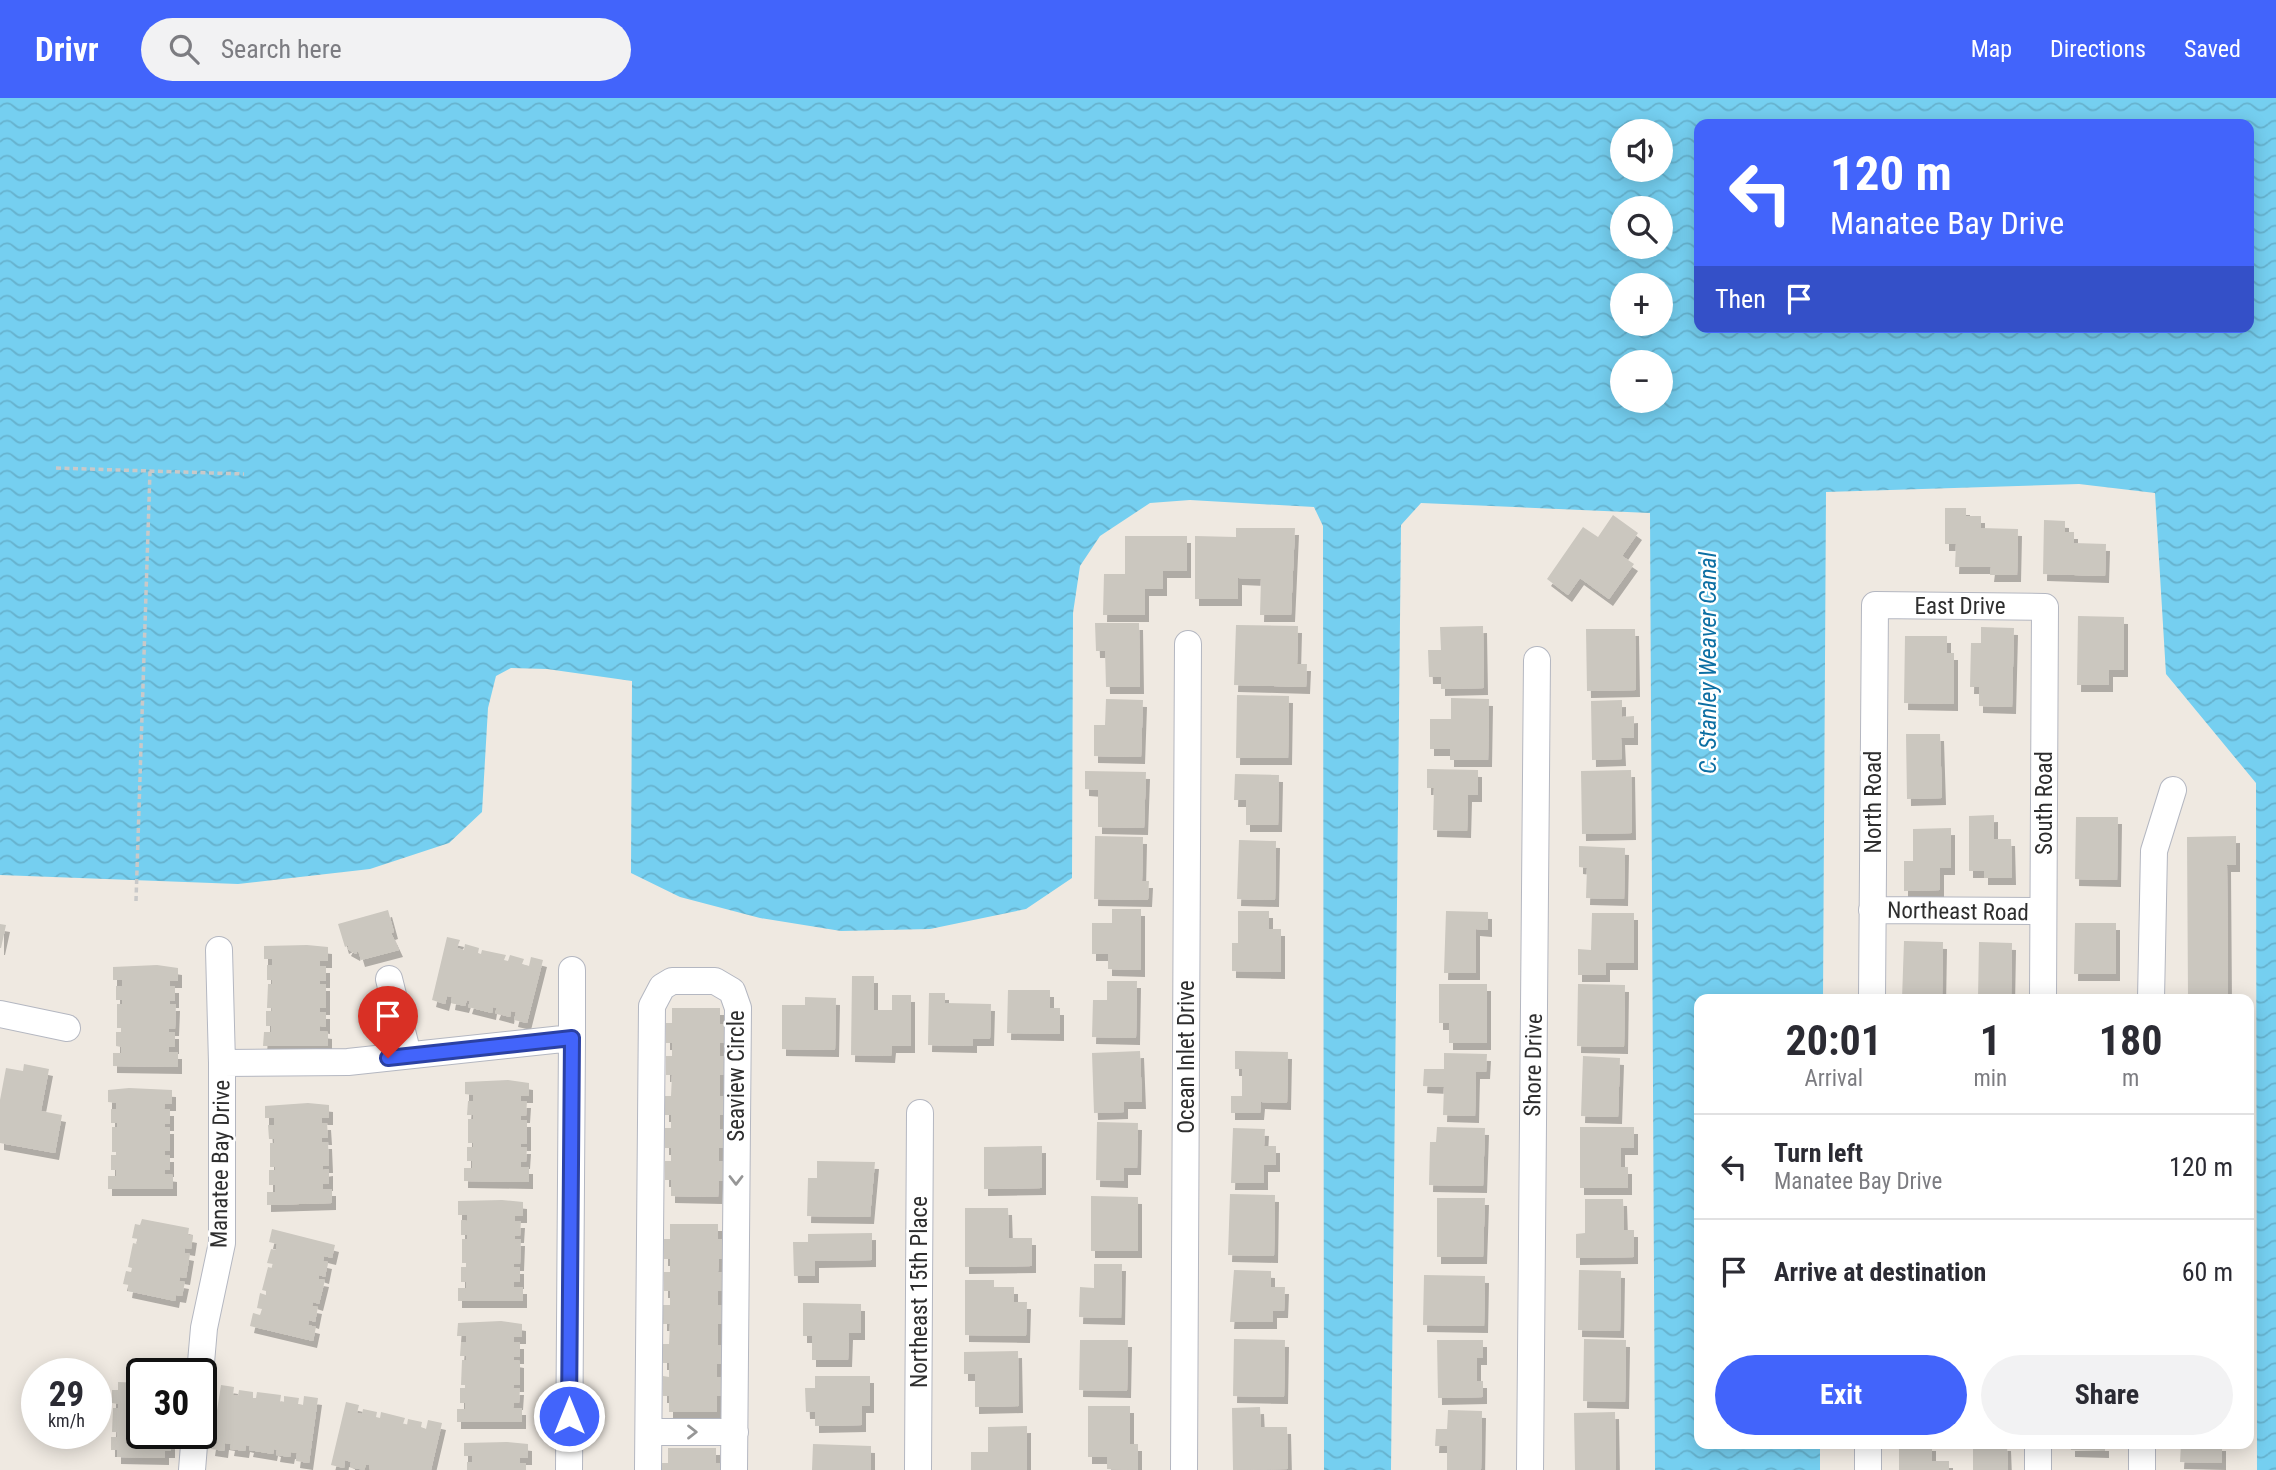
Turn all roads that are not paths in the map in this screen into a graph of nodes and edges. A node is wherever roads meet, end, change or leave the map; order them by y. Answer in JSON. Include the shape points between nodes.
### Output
{"nodes":[{"id":1,"x":1875,"y":605,"type":"joint"},
{"id":2,"x":2045,"y":607,"type":"joint"},
{"id":3,"x":1188,"y":644,"type":"dead end"},
{"id":4,"x":1537,"y":660,"type":"dead end"},
{"id":5,"x":2173,"y":790,"type":"dead end"},
{"id":6,"x":1872,"y":910,"type":"junction"},
{"id":7,"x":2043,"y":911,"type":"junction"},
{"id":8,"x":219,"y":950,"type":"dead end"},
{"id":9,"x":572,"y":970,"type":"dead end"},
{"id":10,"x":390,"y":979,"type":"dead end"},
{"id":11,"x":1872,"y":994,"type":"edge"},
{"id":12,"x":2043,"y":994,"type":"edge"},
{"id":13,"x":2151,"y":994,"type":"edge"},
{"id":14,"x":0,"y":1014,"type":"edge"},
{"id":15,"x":66,"y":1028,"type":"dead end"},
{"id":16,"x":572,"y":1038,"type":"junction"},
{"id":17,"x":408,"y":1055,"type":"junction"},
{"id":18,"x":222,"y":1063,"type":"junction"},
{"id":19,"x":920,"y":1113,"type":"dead end"},
{"id":20,"x":201,"y":1358,"type":"edge"},
{"id":21,"x":649,"y":1432,"type":"junction"},
{"id":22,"x":735,"y":1432,"type":"junction"},
{"id":23,"x":194,"y":1449,"type":"edge"},
{"id":24,"x":1868,"y":1449,"type":"edge"},
{"id":25,"x":2038,"y":1449,"type":"edge"},
{"id":26,"x":2142,"y":1449,"type":"edge"},
{"id":27,"x":192,"y":1470,"type":"edge"},
{"id":28,"x":569,"y":1470,"type":"edge"},
{"id":29,"x":649,"y":1470,"type":"edge"},
{"id":30,"x":734,"y":1470,"type":"edge"},
{"id":31,"x":918,"y":1470,"type":"edge"},
{"id":32,"x":1184,"y":1470,"type":"edge"},
{"id":33,"x":1530,"y":1470,"type":"edge"},
{"id":34,"x":1868,"y":1470,"type":"edge"},
{"id":35,"x":2038,"y":1470,"type":"edge"},
{"id":36,"x":2142,"y":1470,"type":"edge"}],
"edges":[{"from":1,"to":2,"type":"street","name":"East Drive"},
{"from":1,"to":6,"type":"street","name":"North Road"},
{"from":2,"to":7,"type":"street","name":"South Road"},
{"from":3,"to":32,"type":"street","name":"Ocean Inlet Drive"},
{"from":4,"to":33,"type":"street","name":"Shore Drive"},
{"from":5,"to":13,"type":"street","via":[[2154,851]]},
{"from":6,"to":7,"type":"street","name":"Northeast Road"},
{"from":6,"to":11,"type":"street","name":"North Road"},
{"from":7,"to":12,"type":"street","name":"South Road"},
{"from":8,"to":18,"type":"street"},
{"from":9,"to":16,"type":"street"},
{"from":10,"to":17,"type":"street"},
{"from":14,"to":15,"type":"street"},
{"from":16,"to":17,"type":"street","name":"Manatee Bay Drive"},
{"from":16,"to":28,"type":"street"},
{"from":17,"to":18,"type":"street","name":"Manatee Bay Drive","via":[[348,1062]]},
{"from":18,"to":20,"type":"street","name":"Manatee Bay Drive","via":[[222,1243]]},
{"from":19,"to":31,"type":"street","name":"Northeast 15th Place"},
{"from":21,"to":22,"type":"street","one_way":true},
{"from":21,"to":22,"type":"street","name":"Seaview Circle","one_way":true,"via":[[652,1006],[662,987],[672,981],[715,981],[732,991],[738,1007]]},
{"from":21,"to":29,"type":"street","name":"Seaview Circle"},
{"from":22,"to":30,"type":"street","name":"Seaview Circle"},
{"from":23,"to":27,"type":"street"},
{"from":24,"to":34,"type":"street"},
{"from":25,"to":35,"type":"street"},
{"from":26,"to":36,"type":"street"}]}
